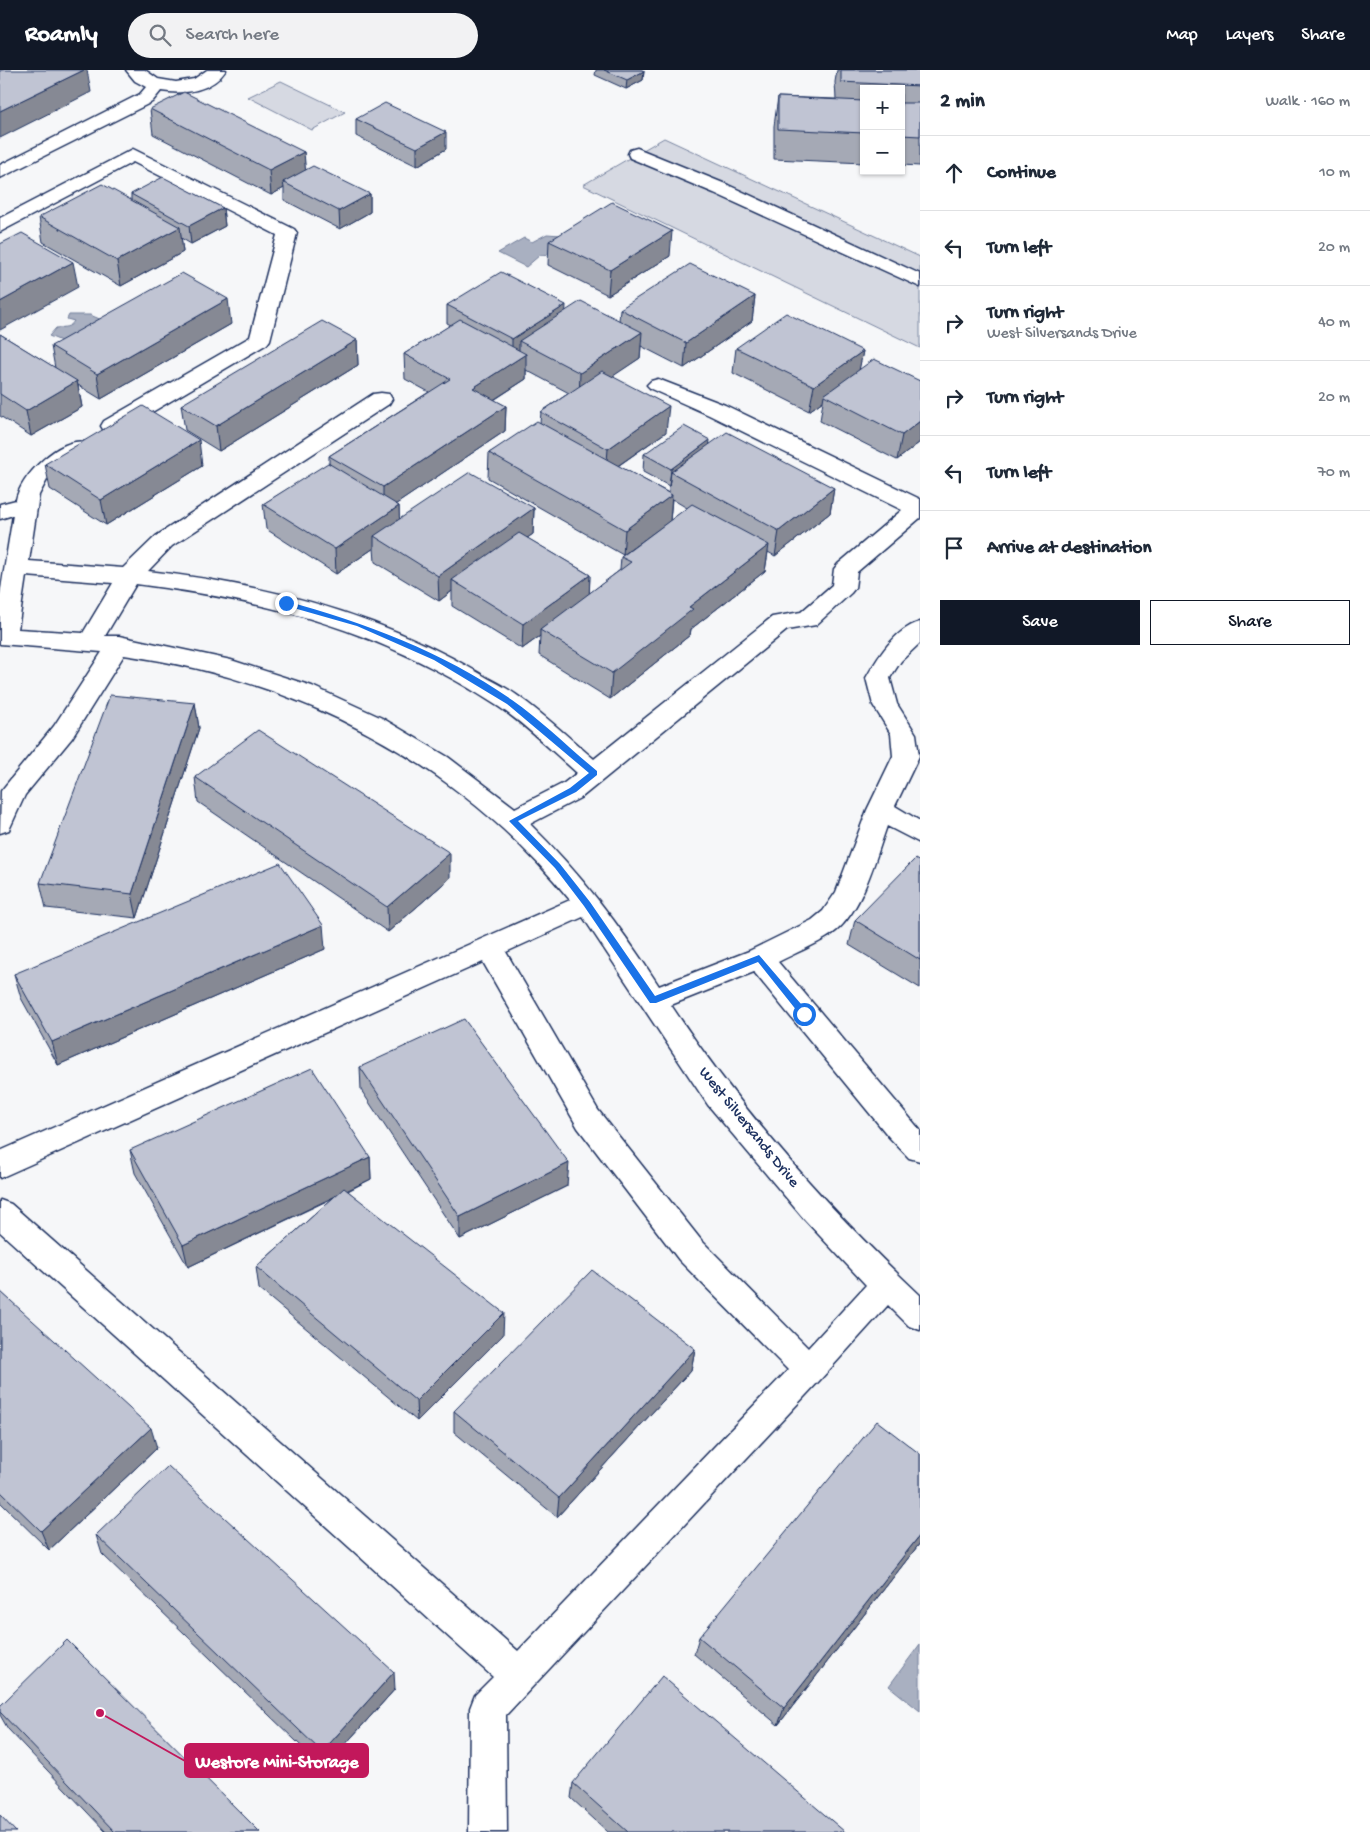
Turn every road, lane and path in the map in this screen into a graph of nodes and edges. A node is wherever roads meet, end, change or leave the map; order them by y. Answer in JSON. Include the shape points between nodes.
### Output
{"nodes":[{"id":1,"x":135,"y":70,"type":"edge"},
{"id":2,"x":217,"y":70,"type":"edge"},
{"id":3,"x":157,"y":85,"type":"junction"},
{"id":4,"x":637,"y":154,"type":"dead end"},
{"id":5,"x":0,"y":172,"type":"edge"},
{"id":6,"x":0,"y":226,"type":"edge"},
{"id":7,"x":920,"y":281,"type":"edge"},
{"id":8,"x":658,"y":385,"type":"dead end"},
{"id":9,"x":381,"y":399,"type":"dead end"},
{"id":10,"x":26,"y":504,"type":"junction"},
{"id":11,"x":918,"y":507,"type":"edge"},
{"id":12,"x":0,"y":512,"type":"edge"},
{"id":13,"x":16,"y":568,"type":"junction"},
{"id":14,"x":130,"y":576,"type":"junction"},
{"id":15,"x":920,"y":630,"type":"edge"},
{"id":16,"x":2,"y":636,"type":"edge"},
{"id":17,"x":91,"y":640,"type":"junction"},
{"id":18,"x":119,"y":644,"type":"junction"},
{"id":19,"x":594,"y":773,"type":"junction"},
{"id":20,"x":7,"y":787,"type":"edge"},
{"id":21,"x":880,"y":810,"type":"junction"},
{"id":22,"x":513,"y":821,"type":"junction"},
{"id":23,"x":0,"y":823,"type":"edge"},
{"id":24,"x":920,"y":833,"type":"edge"},
{"id":25,"x":587,"y":904,"type":"junction"},
{"id":26,"x":489,"y":948,"type":"junction"},
{"id":27,"x":759,"y":958,"type":"junction"},
{"id":28,"x":653,"y":1000,"type":"junction"},
{"id":29,"x":920,"y":1150,"type":"edge"},
{"id":30,"x":0,"y":1165,"type":"edge"},
{"id":31,"x":0,"y":1213,"type":"edge"},
{"id":32,"x":887,"y":1284,"type":"junction"},
{"id":33,"x":920,"y":1316,"type":"edge"},
{"id":34,"x":809,"y":1370,"type":"junction"},
{"id":35,"x":519,"y":1676,"type":"junction"},
{"id":36,"x":488,"y":1832,"type":"edge"}],
"edges":[{"from":1,"to":3,"type":"street","via":[[139,76]]},
{"from":2,"to":3,"type":"street","via":[[196,84]]},
{"from":3,"to":5,"type":"street","via":[[146,98]]},
{"from":4,"to":7,"type":"street"},
{"from":6,"to":10,"type":"street","via":[[133,155],[287,233],[260,340],[75,448],[39,474]]},
{"from":8,"to":11,"type":"street","via":[[718,410]]},
{"from":9,"to":14,"type":"street","via":[[164,542]]},
{"from":10,"to":12,"type":"street"},
{"from":10,"to":13,"type":"street"},
{"from":11,"to":19,"type":"street","via":[[846,570],[843,588],[808,619],[780,623]]},
{"from":13,"to":14,"type":"street"},
{"from":13,"to":16,"type":"street"},
{"from":14,"to":17,"type":"street"},
{"from":14,"to":19,"type":"street","via":[[204,585],[286,603],[359,625],[437,659],[509,702]]},
{"from":15,"to":21,"type":"street","via":[[892,655],[878,678],[885,705],[903,734],[906,756]]},
{"from":16,"to":17,"type":"street","name":"West Silversands Drive"},
{"from":17,"to":18,"type":"street","name":"West Silversands Drive"},
{"from":18,"to":20,"type":"street","via":[[63,732]]},
{"from":18,"to":22,"type":"street","name":"West Silversands Drive","via":[[171,652],[234,668],[296,688],[355,714],[411,744],[464,780]]},
{"from":19,"to":22,"type":"street","via":[[573,790]]},
{"from":20,"to":23,"type":"street"},
{"from":21,"to":24,"type":"street"},
{"from":21,"to":27,"type":"street","via":[[848,895],[833,918],[822,927]]},
{"from":22,"to":25,"type":"street","name":"West Silversands Drive","via":[[558,866]]},
{"from":25,"to":26,"type":"street"},
{"from":25,"to":28,"type":"street","name":"West Silversands Drive"},
{"from":26,"to":30,"type":"street"},
{"from":26,"to":34,"type":"street","via":[[588,1118],[690,1250]]},
{"from":27,"to":28,"type":"street"},
{"from":27,"to":29,"type":"street","via":[[898,1128]]},
{"from":28,"to":32,"type":"street","name":"West Silversands Drive","via":[[714,1091],[835,1232]]},
{"from":31,"to":35,"type":"street"},
{"from":32,"to":33,"type":"street","name":"West Silversands Drive"},
{"from":32,"to":34,"type":"street"},
{"from":34,"to":35,"type":"street"},
{"from":35,"to":36,"type":"street","via":[[488,1708]]}]}
